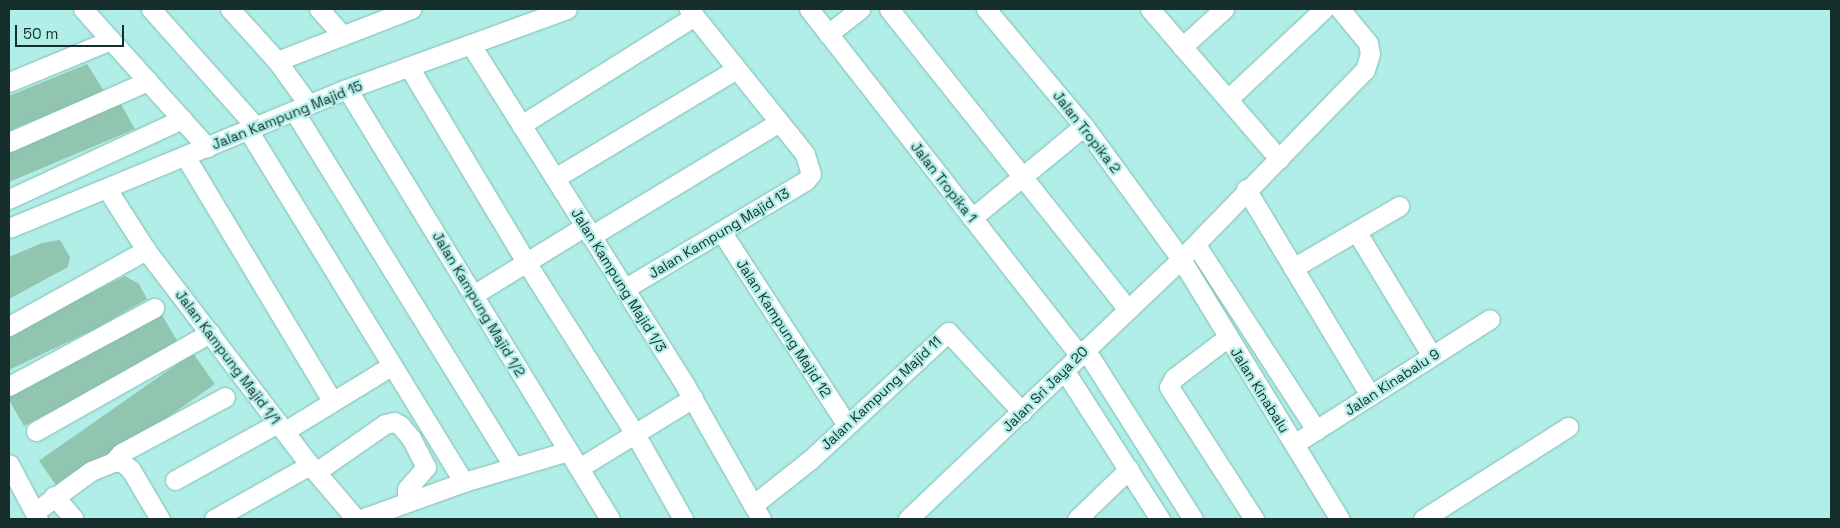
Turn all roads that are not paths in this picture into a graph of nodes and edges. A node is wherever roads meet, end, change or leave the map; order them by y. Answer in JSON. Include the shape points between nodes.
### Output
{"nodes":[{"id":1,"x":83,"y":9,"type":"edge"},
{"id":2,"x":151,"y":9,"type":"edge"},
{"id":3,"x":230,"y":9,"type":"edge"},
{"id":4,"x":319,"y":9,"type":"edge"},
{"id":5,"x":410,"y":9,"type":"edge"},
{"id":6,"x":567,"y":9,"type":"edge"},
{"id":7,"x":808,"y":9,"type":"edge"},
{"id":8,"x":860,"y":9,"type":"edge"},
{"id":9,"x":889,"y":9,"type":"edge"},
{"id":10,"x":986,"y":9,"type":"edge"},
{"id":11,"x":1150,"y":9,"type":"edge"},
{"id":12,"x":1224,"y":9,"type":"edge"},
{"id":13,"x":1324,"y":9,"type":"edge"},
{"id":14,"x":1340,"y":9,"type":"edge"},
{"id":15,"x":692,"y":13,"type":"edge"},
{"id":16,"x":828,"y":34,"type":"junction"},
{"id":17,"x":343,"y":36,"type":"junction"},
{"id":18,"x":111,"y":40,"type":"junction"},
{"id":19,"x":471,"y":45,"type":"junction"},
{"id":20,"x":1182,"y":47,"type":"junction"},
{"id":21,"x":277,"y":61,"type":"junction"},
{"id":22,"x":409,"y":67,"type":"junction"},
{"id":23,"x":736,"y":70,"type":"junction"},
{"id":24,"x":148,"y":81,"type":"junction"},
{"id":25,"x":9,"y":82,"type":"edge"},
{"id":26,"x":347,"y":89,"type":"junction"},
{"id":27,"x":1228,"y":99,"type":"junction"},
{"id":28,"x":301,"y":108,"type":"junction"},
{"id":29,"x":182,"y":119,"type":"junction"},
{"id":30,"x":779,"y":122,"type":"junction"},
{"id":31,"x":522,"y":125,"type":"junction"},
{"id":32,"x":1084,"y":126,"type":"junction"},
{"id":33,"x":252,"y":129,"type":"junction"},
{"id":34,"x":9,"y":142,"type":"edge"},
{"id":35,"x":208,"y":147,"type":"junction"},
{"id":36,"x":185,"y":156,"type":"junction"},
{"id":37,"x":1279,"y":158,"type":"junction"},
{"id":38,"x":555,"y":178,"type":"junction"},
{"id":39,"x":1021,"y":178,"type":"junction"},
{"id":40,"x":107,"y":189,"type":"junction"},
{"id":41,"x":1246,"y":190,"type":"junction"},
{"id":42,"x":9,"y":199,"type":"edge"},
{"id":43,"x":1398,"y":206,"type":"dead end"},
{"id":44,"x":972,"y":218,"type":"junction"},
{"id":45,"x":9,"y":228,"type":"edge"},
{"id":46,"x":588,"y":231,"type":"junction"},
{"id":47,"x":721,"y":231,"type":"junction"},
{"id":48,"x":1356,"y":231,"type":"junction"},
{"id":49,"x":1196,"y":245,"type":"junction"},
{"id":50,"x":146,"y":250,"type":"junction"},
{"id":51,"x":1181,"y":259,"type":"junction"},
{"id":52,"x":526,"y":262,"type":"junction"},
{"id":53,"x":1293,"y":268,"type":"junction"},
{"id":54,"x":624,"y":289,"type":"junction"},
{"id":55,"x":473,"y":295,"type":"junction"},
{"id":56,"x":154,"y":308,"type":"dead end"},
{"id":57,"x":1128,"y":309,"type":"junction"},
{"id":58,"x":1490,"y":319,"type":"dead end"},
{"id":59,"x":9,"y":326,"type":"edge"},
{"id":60,"x":210,"y":333,"type":"junction"},
{"id":61,"x":1228,"y":337,"type":"junction"},
{"id":62,"x":1082,"y":351,"type":"junction"},
{"id":63,"x":1432,"y":356,"type":"junction"},
{"id":64,"x":391,"y":366,"type":"junction"},
{"id":65,"x":1064,"y":370,"type":"junction"},
{"id":66,"x":9,"y":386,"type":"edge"},
{"id":67,"x":1370,"y":396,"type":"junction"},
{"id":68,"x":225,"y":397,"type":"dead end"},
{"id":69,"x":693,"y":398,"type":"junction"},
{"id":70,"x":332,"y":400,"type":"junction"},
{"id":71,"x":1022,"y":412,"type":"junction"},
{"id":72,"x":847,"y":425,"type":"junction"},
{"id":73,"x":281,"y":427,"type":"junction"},
{"id":74,"x":1568,"y":427,"type":"dead end"},
{"id":75,"x":1316,"y":430,"type":"junction"},
{"id":76,"x":36,"y":432,"type":"dead end"},
{"id":77,"x":635,"y":434,"type":"junction"},
{"id":78,"x":1294,"y":444,"type":"junction"},
{"id":79,"x":568,"y":451,"type":"junction"},
{"id":80,"x":113,"y":462,"type":"junction"},
{"id":81,"x":9,"y":464,"type":"edge"},
{"id":82,"x":514,"y":467,"type":"junction"},
{"id":83,"x":313,"y":468,"type":"junction"},
{"id":84,"x":579,"y":468,"type":"junction"},
{"id":85,"x":1129,"y":469,"type":"junction"},
{"id":86,"x":175,"y":480,"type":"dead end"},
{"id":87,"x":464,"y":482,"type":"junction"},
{"id":88,"x":54,"y":496,"type":"junction"},
{"id":89,"x":407,"y":502,"type":"junction"},
{"id":90,"x":757,"y":512,"type":"edge"},
{"id":91,"x":37,"y":515,"type":"edge"},
{"id":92,"x":74,"y":519,"type":"edge"},
{"id":93,"x":160,"y":519,"type":"edge"},
{"id":94,"x":214,"y":519,"type":"edge"},
{"id":95,"x":356,"y":519,"type":"edge"},
{"id":96,"x":361,"y":519,"type":"edge"},
{"id":97,"x":610,"y":519,"type":"edge"},
{"id":98,"x":684,"y":519,"type":"edge"},
{"id":99,"x":908,"y":519,"type":"edge"},
{"id":100,"x":1077,"y":519,"type":"edge"},
{"id":101,"x":1160,"y":519,"type":"edge"},
{"id":102,"x":1193,"y":519,"type":"edge"},
{"id":103,"x":1254,"y":519,"type":"edge"},
{"id":104,"x":1340,"y":519,"type":"edge"},
{"id":105,"x":1422,"y":519,"type":"edge"}],
"edges":[{"from":1,"to":18,"type":"street"},
{"from":2,"to":33,"type":"street"},
{"from":3,"to":21,"type":"street"},
{"from":4,"to":17,"type":"street"},
{"from":5,"to":17,"type":"street"},
{"from":6,"to":19,"type":"street","name":"Jalan Kampung Majid 15"},
{"from":7,"to":16,"type":"street","name":"Jalan Tropika 1"},
{"from":8,"to":16,"type":"street"},
{"from":9,"to":39,"type":"street"},
{"from":10,"to":32,"type":"street","name":"Jalan Tropika 2"},
{"from":11,"to":20,"type":"street"},
{"from":12,"to":20,"type":"street"},
{"from":13,"to":27,"type":"street"},
{"from":14,"to":37,"type":"street","name":"Jalan Sri Jaya 20","via":[[1368,43],[1370,54],[1365,70]]},
{"from":15,"to":23,"type":"street"},
{"from":15,"to":31,"type":"street"},
{"from":16,"to":44,"type":"street","name":"Jalan Tropika 1"},
{"from":17,"to":21,"type":"street"},
{"from":18,"to":24,"type":"street"},
{"from":18,"to":25,"type":"street"},
{"from":19,"to":22,"type":"street","name":"Jalan Kampung Majid 15"},
{"from":19,"to":31,"type":"street","name":"Jalan Kampung Majid 1/3"},
{"from":20,"to":27,"type":"street"},
{"from":21,"to":28,"type":"street"},
{"from":22,"to":26,"type":"street","name":"Jalan Kampung Majid 15"},
{"from":22,"to":52,"type":"street"},
{"from":23,"to":30,"type":"street"},
{"from":23,"to":38,"type":"street"},
{"from":24,"to":29,"type":"street"},
{"from":24,"to":34,"type":"street"},
{"from":26,"to":28,"type":"street","name":"Jalan Kampung Majid 15"},
{"from":26,"to":55,"type":"street","name":"Jalan Kampung Majid 1/2"},
{"from":27,"to":37,"type":"street"},
{"from":28,"to":33,"type":"street","name":"Jalan Kampung Majid 15"},
{"from":28,"to":82,"type":"street"},
{"from":29,"to":35,"type":"street"},
{"from":29,"to":42,"type":"street"},
{"from":30,"to":46,"type":"street"},
{"from":30,"to":47,"type":"street","name":"Jalan Kampung Majid 13","via":[[805,154],[811,174],[805,181]]},
{"from":31,"to":38,"type":"street","name":"Jalan Kampung Majid 1/3"},
{"from":32,"to":39,"type":"street"},
{"from":32,"to":51,"type":"street","name":"Jalan Tropika 2"},
{"from":33,"to":35,"type":"street","name":"Jalan Kampung Majid 15"},
{"from":33,"to":64,"type":"street"},
{"from":35,"to":36,"type":"street","name":"Jalan Kampung Majid 15"},
{"from":36,"to":40,"type":"street","name":"Jalan Kampung Majid 15"},
{"from":36,"to":70,"type":"street"},
{"from":37,"to":41,"type":"street","name":"Jalan Sri Jaya 20"},
{"from":38,"to":46,"type":"street","name":"Jalan Kampung Majid 1/3"},
{"from":39,"to":44,"type":"street"},
{"from":39,"to":57,"type":"street"},
{"from":40,"to":45,"type":"street","name":"Jalan Kampung Majid 15"},
{"from":40,"to":50,"type":"street","name":"Jalan Kampung Majid 1/1"},
{"from":41,"to":49,"type":"street","name":"Jalan Sri Jaya 20"},
{"from":41,"to":53,"type":"street"},
{"from":43,"to":48,"type":"street"},
{"from":44,"to":62,"type":"street","name":"Jalan Tropika 1"},
{"from":46,"to":52,"type":"street"},
{"from":46,"to":54,"type":"street","name":"Jalan Kampung Majid 1/3"},
{"from":47,"to":54,"type":"street","name":"Jalan Kampung Majid 13"},
{"from":47,"to":72,"type":"street","name":"Jalan Kampung Majid 12"},
{"from":48,"to":53,"type":"street"},
{"from":48,"to":63,"type":"street"},
{"from":49,"to":51,"type":"street","name":"Jalan Sri Jaya 20"},
{"from":49,"to":75,"type":"street"},
{"from":50,"to":59,"type":"street"},
{"from":50,"to":60,"type":"street","name":"Jalan Kampung Majid 1/1"},
{"from":51,"to":57,"type":"street","name":"Jalan Sri Jaya 20"},
{"from":51,"to":61,"type":"street","name":"Jalan Kinabalu"},
{"from":52,"to":55,"type":"street"},
{"from":52,"to":77,"type":"street"},
{"from":53,"to":67,"type":"street"},
{"from":54,"to":69,"type":"street","name":"Jalan Kampung Majid 1/3"},
{"from":55,"to":79,"type":"street","name":"Jalan Kampung Majid 1/2"},
{"from":56,"to":66,"type":"street"},
{"from":57,"to":62,"type":"street","name":"Jalan Sri Jaya 20"},
{"from":58,"to":63,"type":"street","name":"Jalan Kinabalu 9"},
{"from":60,"to":73,"type":"street","name":"Jalan Kampung Majid 1/1"},
{"from":60,"to":76,"type":"street"},
{"from":61,"to":78,"type":"street","name":"Jalan Kinabalu"},
{"from":61,"to":103,"type":"street","via":[[1174,378],[1169,387]]},
{"from":62,"to":65,"type":"street","name":"Jalan Sri Jaya 20"},
{"from":62,"to":102,"type":"street","name":"Jalan Tropika 1"},
{"from":63,"to":67,"type":"street","name":"Jalan Kinabalu 9"},
{"from":64,"to":70,"type":"street"},
{"from":64,"to":87,"type":"street"},
{"from":65,"to":71,"type":"street","name":"Jalan Sri Jaya 20"},
{"from":65,"to":85,"type":"street"},
{"from":67,"to":75,"type":"street","name":"Jalan Kinabalu 9"},
{"from":68,"to":80,"type":"street","via":[[121,454]]},
{"from":69,"to":77,"type":"street"},
{"from":69,"to":90,"type":"street","name":"Jalan Kampung Majid 1/3"},
{"from":70,"to":73,"type":"street"},
{"from":71,"to":72,"type":"street","name":"Jalan Kampung Majid 11","via":[[948,332]]},
{"from":71,"to":99,"type":"street","name":"Jalan Sri Jaya 20"},
{"from":72,"to":90,"type":"street","name":"Jalan Kampung Majid 11"},
{"from":73,"to":83,"type":"street","name":"Jalan Kampung Majid 1/1"},
{"from":73,"to":86,"type":"street"},
{"from":74,"to":105,"type":"street"},
{"from":75,"to":78,"type":"street","name":"Jalan Kinabalu 9"},
{"from":77,"to":84,"type":"street"},
{"from":77,"to":98,"type":"street"},
{"from":78,"to":104,"type":"street","name":"Jalan Kinabalu"},
{"from":79,"to":82,"type":"street"},
{"from":79,"to":84,"type":"street","name":"Jalan Kampung Majid 1/2"},
{"from":80,"to":88,"type":"street","via":[[91,471]]},
{"from":80,"to":93,"type":"street","via":[[126,464]]},
{"from":81,"to":91,"type":"street"},
{"from":82,"to":87,"type":"street"},
{"from":83,"to":89,"type":"street","via":[[394,422],[410,438],[426,468],[407,489]]},
{"from":83,"to":94,"type":"street"},
{"from":83,"to":95,"type":"street","name":"Jalan Kampung Majid 1/1"},
{"from":84,"to":97,"type":"street","name":"Jalan Kampung Majid 1/2"},
{"from":85,"to":100,"type":"street"},
{"from":85,"to":101,"type":"street"},
{"from":87,"to":89,"type":"street"},
{"from":88,"to":91,"type":"street"},
{"from":88,"to":92,"type":"street"},
{"from":89,"to":96,"type":"street"}]}
